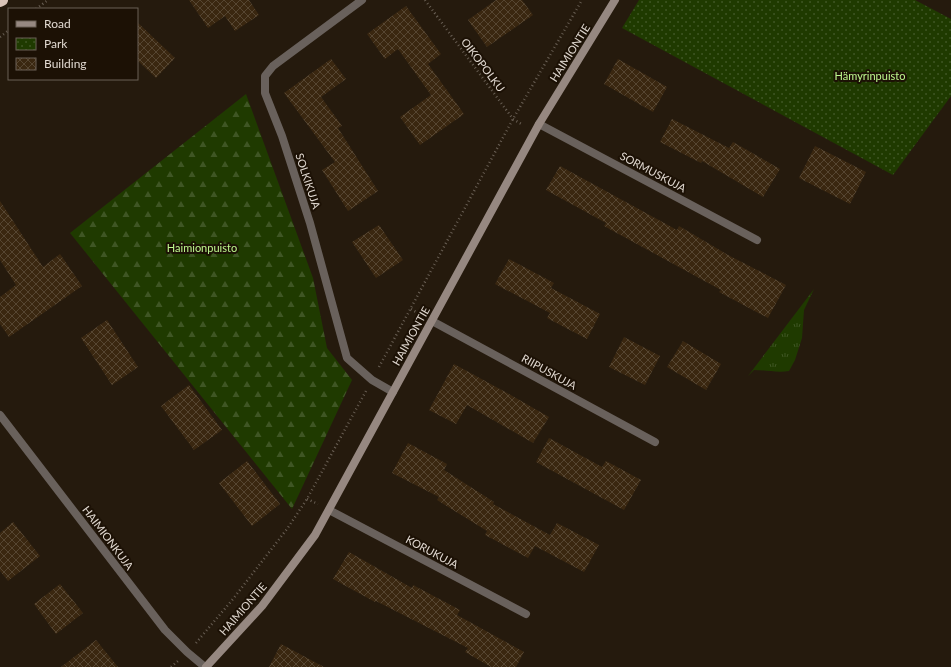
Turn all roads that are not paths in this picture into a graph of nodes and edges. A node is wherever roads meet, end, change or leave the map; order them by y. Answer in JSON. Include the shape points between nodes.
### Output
{"nodes":[{"id":1,"x":362,"y":0,"type":"edge"},
{"id":2,"x":615,"y":0,"type":"edge"},
{"id":3,"x":539,"y":124,"type":"junction"},
{"id":4,"x":757,"y":240,"type":"dead end"},
{"id":5,"x":432,"y":321,"type":"junction"},
{"id":6,"x":393,"y":392,"type":"junction"},
{"id":7,"x":0,"y":415,"type":"edge"},
{"id":8,"x":655,"y":442,"type":"dead end"},
{"id":9,"x":329,"y":510,"type":"junction"},
{"id":10,"x":526,"y":614,"type":"dead end"},
{"id":11,"x":206,"y":667,"type":"edge"}],
"edges":[{"from":1,"to":6,"type":"street","name":"SOLKIKUJA","via":[[273,66],[266,76],[265,93],[310,223],[347,358],[372,380]]},
{"from":2,"to":3,"type":"street","name":"HAIMIONTIE"},
{"from":3,"to":4,"type":"street","name":"SORMUSKUJA"},
{"from":3,"to":5,"type":"street","name":"HAIMIONTIE"},
{"from":5,"to":6,"type":"street","name":"HAIMIONTIE"},
{"from":5,"to":8,"type":"street","name":"RIIPUSKUJA"},
{"from":6,"to":9,"type":"street","name":"HAIMIONTIE"},
{"from":7,"to":11,"type":"street","name":"HAIMIONKUJA","via":[[165,630]]},
{"from":9,"to":10,"type":"street","name":"KORUKUJA"},
{"from":9,"to":11,"type":"street","name":"HAIMIONTIE","via":[[315,534],[262,606]]}]}
